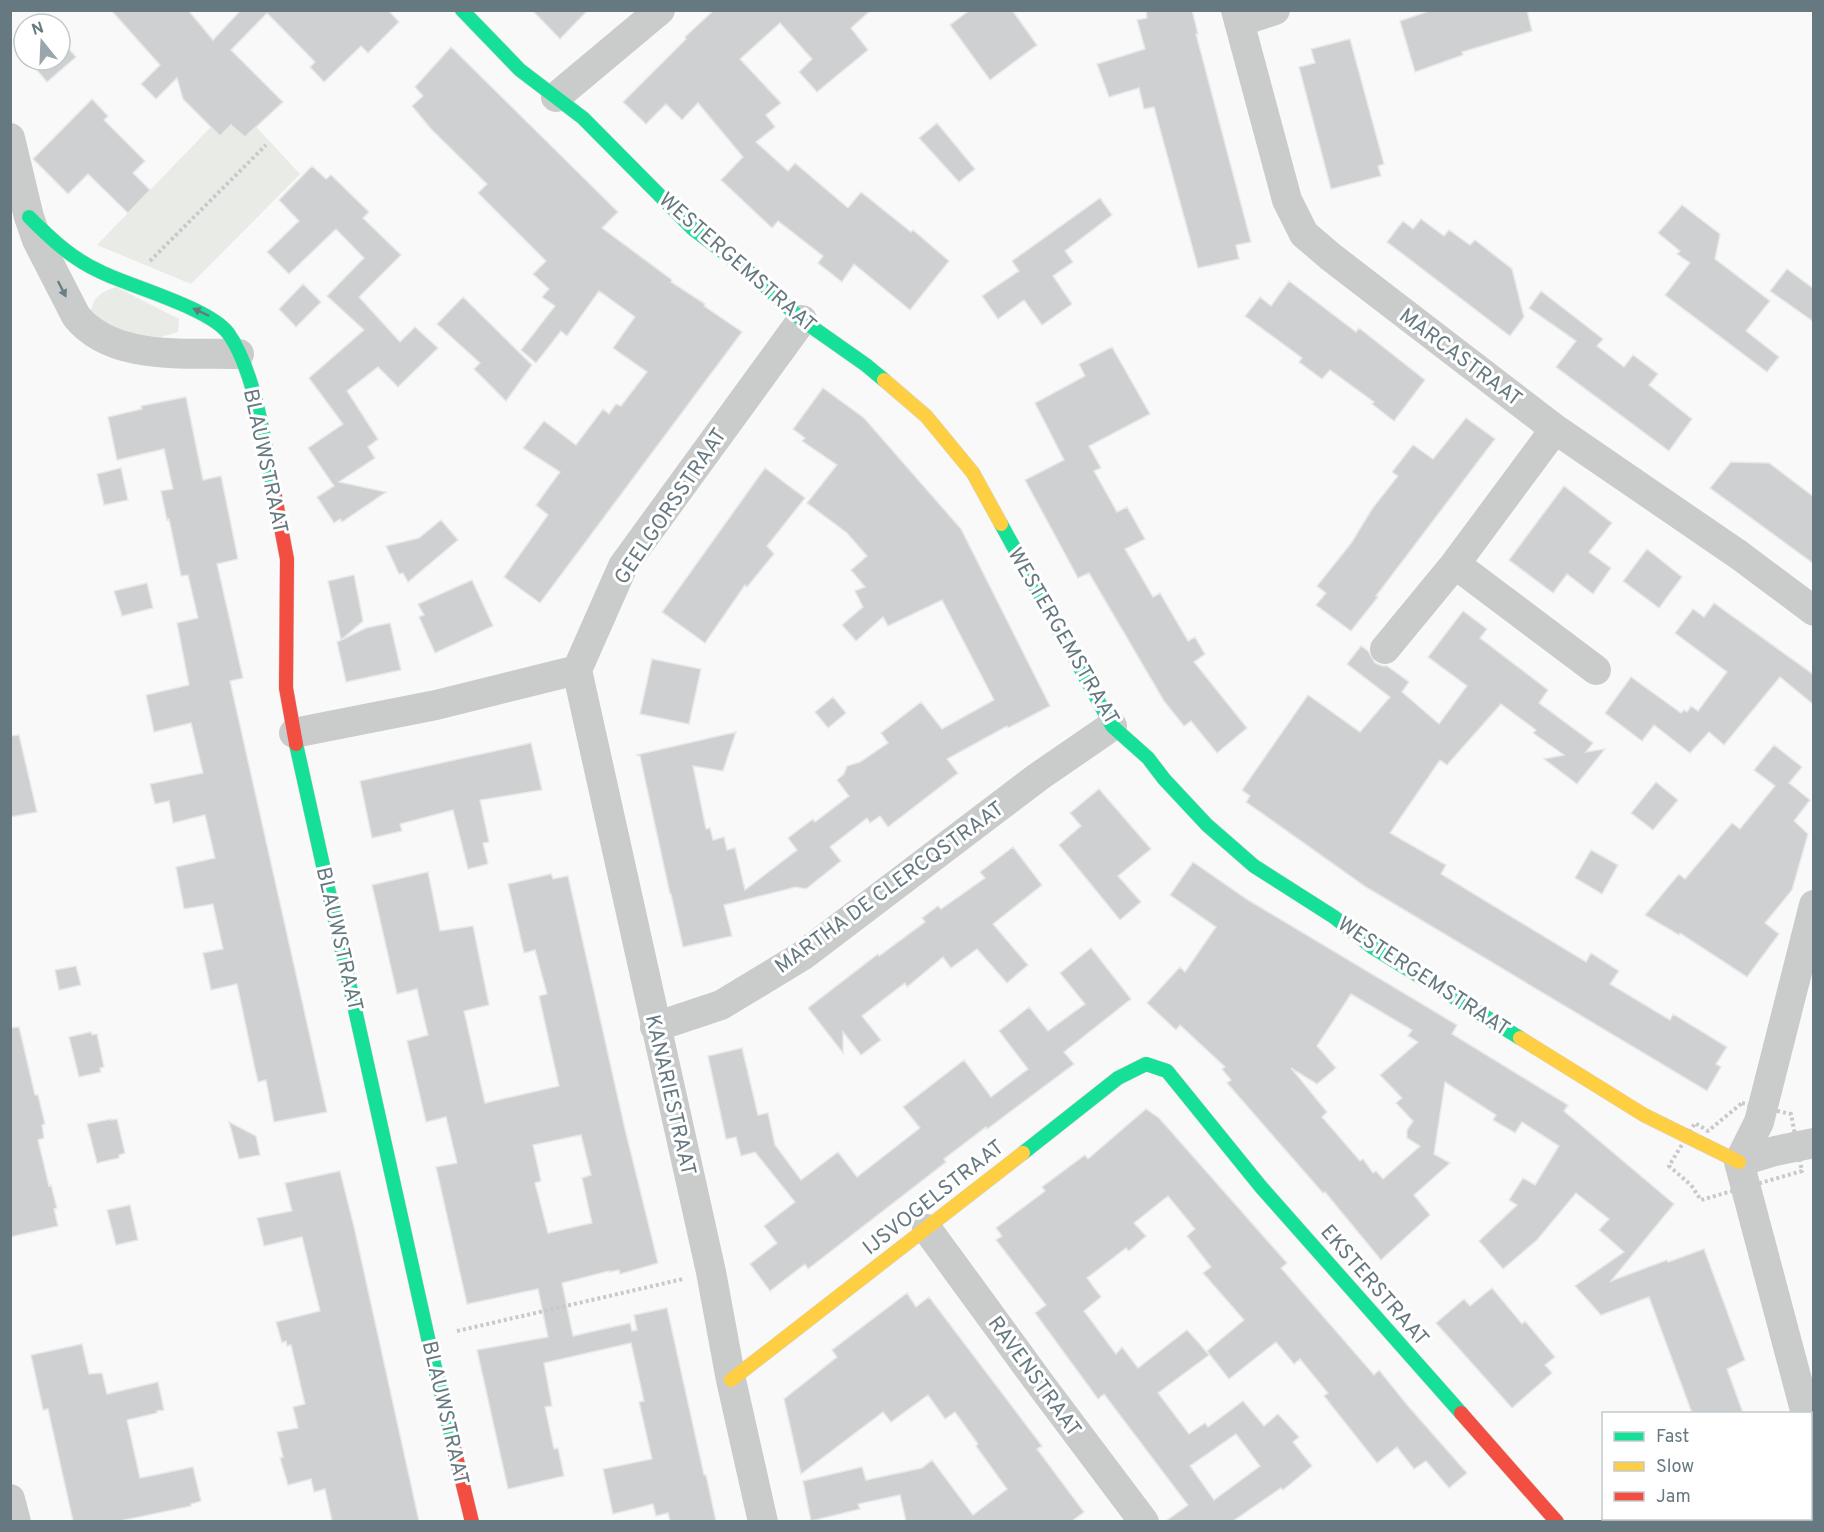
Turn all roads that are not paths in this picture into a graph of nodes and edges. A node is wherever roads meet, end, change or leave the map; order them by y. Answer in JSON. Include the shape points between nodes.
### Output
{"nodes":[{"id":1,"x":462,"y":10,"type":"edge"},
{"id":2,"x":660,"y":10,"type":"edge"},
{"id":3,"x":1275,"y":10,"type":"edge"},
{"id":4,"x":1237,"y":16,"type":"edge"},
{"id":5,"x":556,"y":97,"type":"junction"},
{"id":6,"x":10,"y":138,"type":"edge"},
{"id":7,"x":29,"y":217,"type":"junction"},
{"id":8,"x":802,"y":320,"type":"junction"},
{"id":9,"x":239,"y":354,"type":"junction"},
{"id":10,"x":1555,"y":429,"type":"junction"},
{"id":11,"x":1455,"y":564,"type":"junction"},
{"id":12,"x":1814,"y":611,"type":"edge"},
{"id":13,"x":1384,"y":649,"type":"dead end"},
{"id":14,"x":577,"y":670,"type":"junction"},
{"id":15,"x":1596,"y":670,"type":"dead end"},
{"id":16,"x":1112,"y":726,"type":"junction"},
{"id":17,"x":294,"y":733,"type":"junction"},
{"id":18,"x":1814,"y":906,"type":"edge"},
{"id":19,"x":655,"y":1027,"type":"junction"},
{"id":20,"x":1167,"y":1071,"type":"joint"},
{"id":21,"x":1814,"y":1143,"type":"edge"},
{"id":22,"x":1739,"y":1162,"type":"junction"},
{"id":23,"x":927,"y":1229,"type":"junction"},
{"id":24,"x":731,"y":1380,"type":"junction"},
{"id":25,"x":1806,"y":1412,"type":"edge"},
{"id":26,"x":10,"y":1499,"type":"edge"},
{"id":27,"x":16,"y":1521,"type":"edge"},
{"id":28,"x":472,"y":1521,"type":"edge"},
{"id":29,"x":763,"y":1521,"type":"edge"},
{"id":30,"x":1144,"y":1521,"type":"edge"},
{"id":31,"x":1557,"y":1521,"type":"edge"}],
"edges":[{"from":1,"to":5,"type":"street","name":"WESTERGEMSTRAAT","via":[[520,70]]},
{"from":2,"to":5,"type":"street"},
{"from":3,"to":4,"type":"street"},
{"from":4,"to":10,"type":"street","name":"MARCASTRAAT","via":[[1287,200],[1304,234]]},
{"from":5,"to":8,"type":"street","name":"WESTERGEMSTRAAT","via":[[693,229],[747,270]]},
{"from":6,"to":7,"type":"street"},
{"from":9,"to":7,"type":"street","name":"BLAUWSTRAAT","one_way":true,"via":[[227,332],[207,315],[100,272],[55,243]]},
{"from":7,"to":9,"type":"street","one_way":true,"via":[[76,316],[94,334],[139,349]]},
{"from":8,"to":14,"type":"street","name":"GEELGORSSTRAAT","via":[[623,567]]},
{"from":8,"to":16,"type":"street","name":"WESTERGEMSTRAAT","via":[[866,365],[926,416],[973,473]]},
{"from":9,"to":17,"type":"street","name":"BLAUWSTRAAT","via":[[263,432],[287,559],[286,688]]},
{"from":10,"to":11,"type":"street"},
{"from":10,"to":12,"type":"street","name":"MARCASTRAAT"},
{"from":11,"to":13,"type":"street"},
{"from":11,"to":15,"type":"street"},
{"from":14,"to":17,"type":"street","via":[[436,705]]},
{"from":14,"to":19,"type":"street","name":"KANARIESTRAAT"},
{"from":16,"to":19,"type":"street","name":"MARTHA DE CLERCQSTRAAT","via":[[1038,777],[802,956],[721,1005]]},
{"from":16,"to":22,"type":"street","name":"WESTERGEMSTRAAT","via":[[1148,758],[1207,825],[1254,866],[1334,917],[1372,947],[1644,1115]]},
{"from":17,"to":28,"type":"street","name":"BLAUWSTRAAT"},
{"from":18,"to":22,"type":"street","via":[[1759,1122]]},
{"from":19,"to":24,"type":"street","name":"KANARIESTRAAT","via":[[711,1272]]},
{"from":20,"to":23,"type":"street","name":"IJSVOGELSTRAAT","via":[[1146,1064],[1118,1078]]},
{"from":20,"to":31,"type":"street","name":"EKSTERSTRAAT","via":[[1269,1196]]},
{"from":21,"to":22,"type":"street"},
{"from":22,"to":25,"type":"street"},
{"from":23,"to":24,"type":"street","name":"IJSVOGELSTRAAT"},
{"from":23,"to":30,"type":"street","name":"RAVENSTRAAT"},
{"from":24,"to":29,"type":"street","name":"KANARIESTRAAT"},
{"from":26,"to":27,"type":"street"}]}
